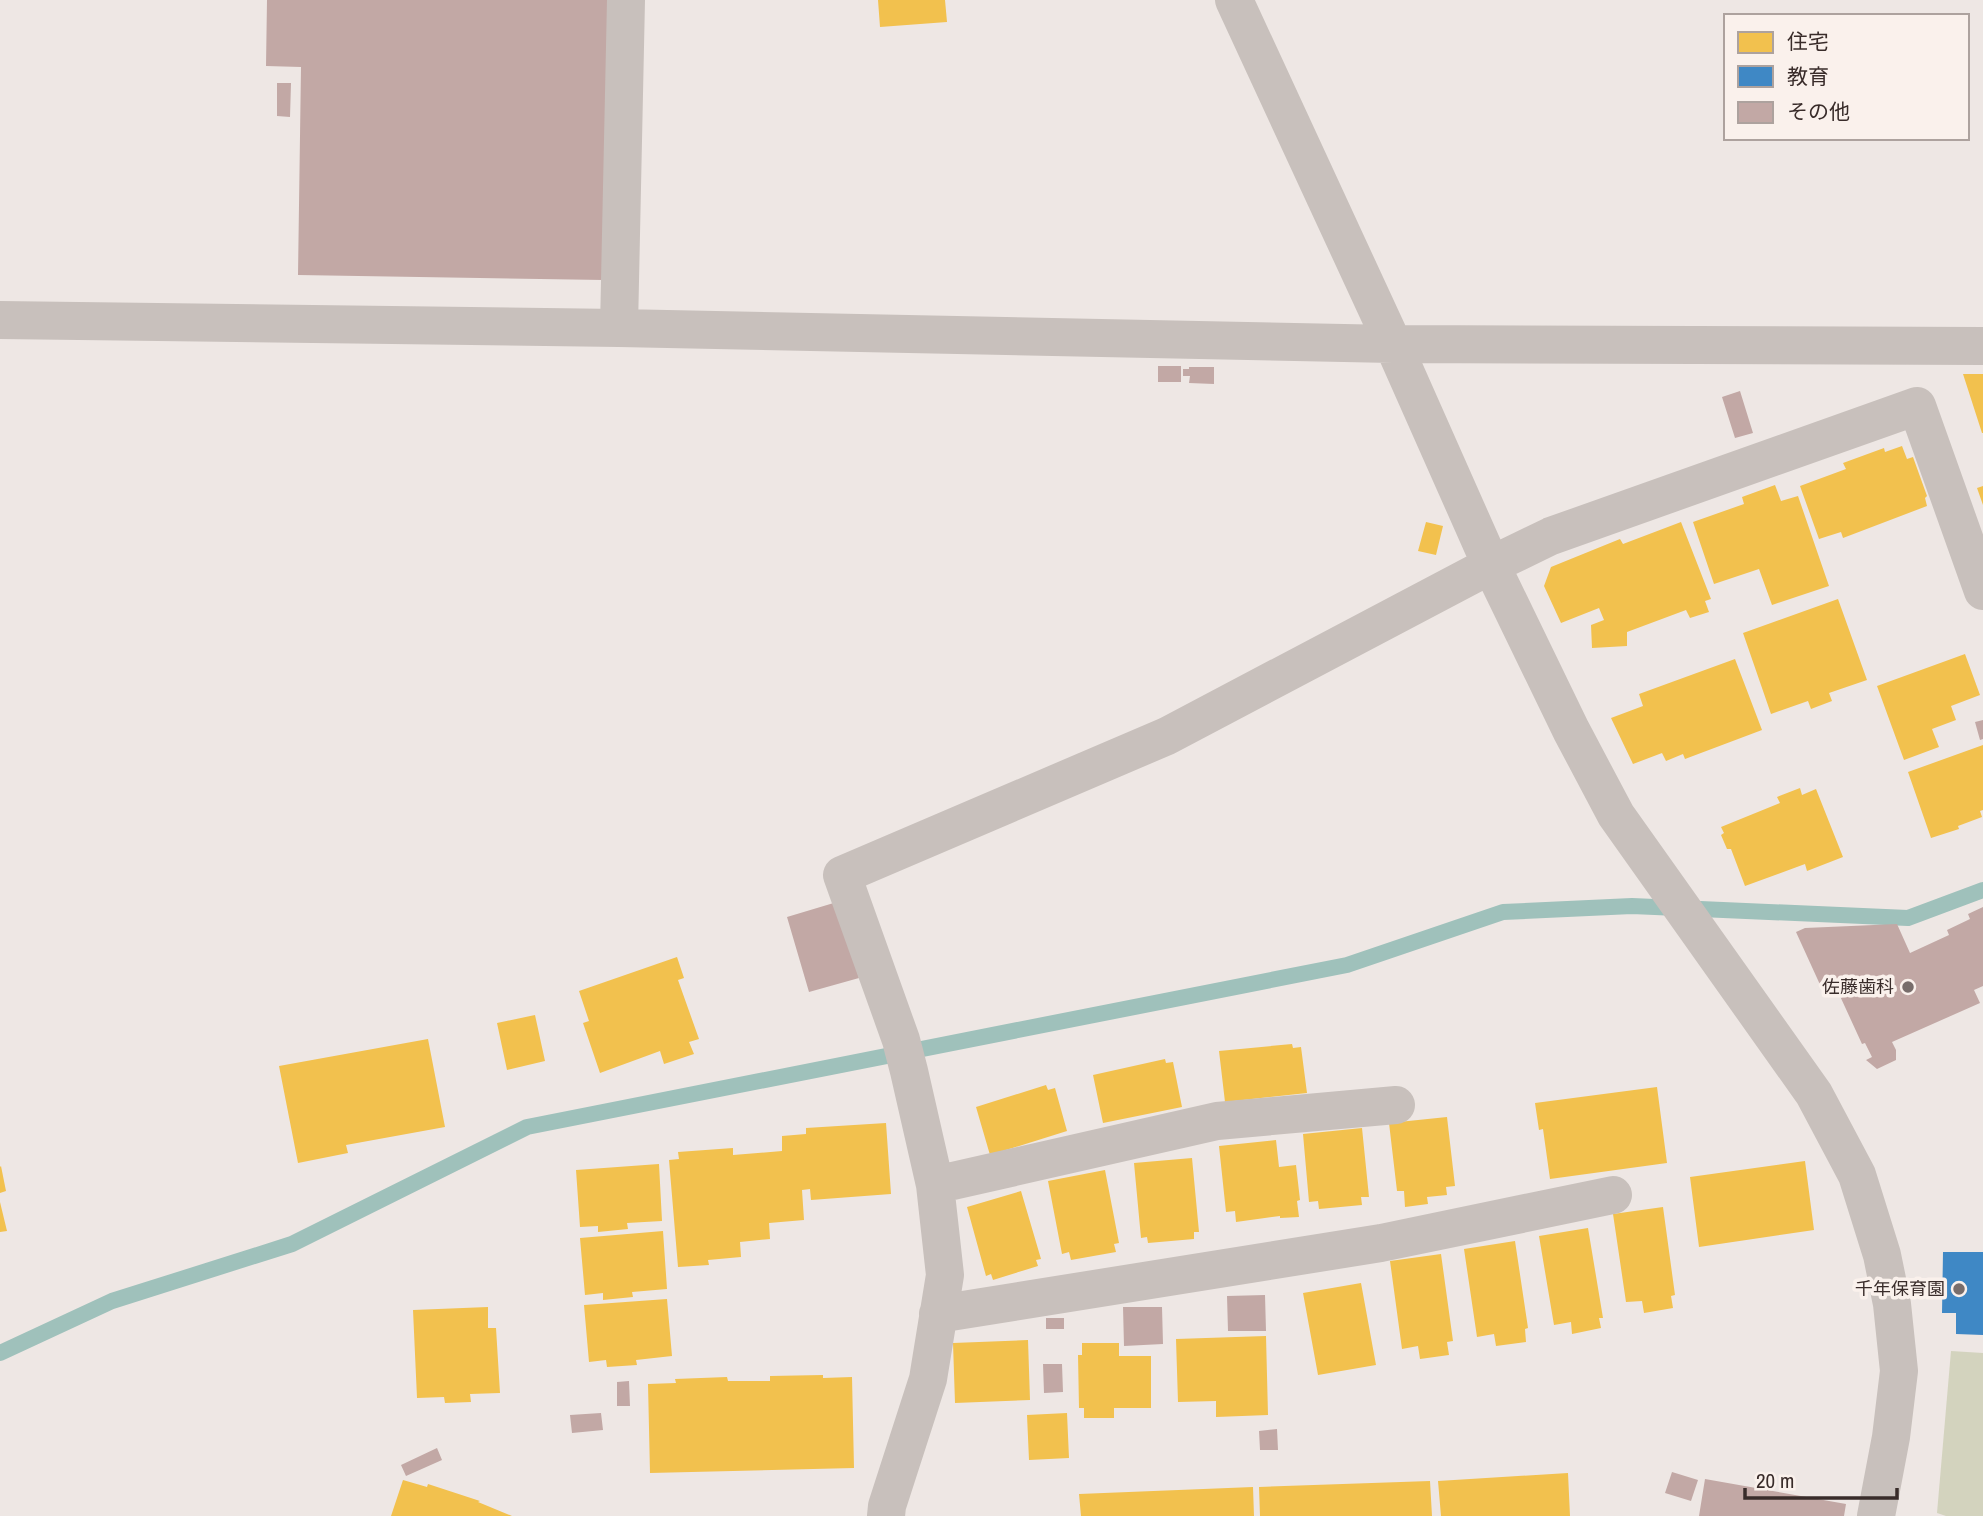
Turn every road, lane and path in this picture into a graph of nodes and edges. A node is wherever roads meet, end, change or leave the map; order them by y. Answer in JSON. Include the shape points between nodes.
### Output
{"nodes":[{"id":1,"x":626,"y":0,"type":"edge"},
{"id":2,"x":1234,"y":0,"type":"edge"},
{"id":3,"x":0,"y":320,"type":"edge"},
{"id":4,"x":619,"y":328,"type":"junction"},
{"id":5,"x":1393,"y":344,"type":"junction"},
{"id":6,"x":1983,"y":346,"type":"edge"},
{"id":7,"x":1491,"y":565,"type":"junction"},
{"id":8,"x":1983,"y":591,"type":"edge"},
{"id":9,"x":1396,"y":1105,"type":"dead end"},
{"id":10,"x":935,"y":1185,"type":"junction"},
{"id":11,"x":1613,"y":1195,"type":"dead end"},
{"id":12,"x":938,"y":1314,"type":"junction"},
{"id":13,"x":886,"y":1516,"type":"edge"},
{"id":14,"x":1876,"y":1516,"type":"edge"}],
"edges":[{"from":1,"to":4,"type":"street"},
{"from":2,"to":5,"type":"street"},
{"from":3,"to":4,"type":"street"},
{"from":4,"to":5,"type":"street"},
{"from":5,"to":6,"type":"street"},
{"from":5,"to":7,"type":"street"},
{"from":7,"to":8,"type":"street","via":[[1551,536],[1917,406]]},
{"from":7,"to":10,"type":"street","via":[[1167,736],[842,876],[905,1056]]},
{"from":7,"to":14,"type":"street","via":[[1616,815],[1814,1094],[1857,1175],[1882,1255],[1899,1371]]},
{"from":9,"to":10,"type":"street","via":[[1217,1121]]},
{"from":10,"to":12,"type":"street","via":[[945,1275]]},
{"from":11,"to":12,"type":"street","via":[[1381,1243]]},
{"from":12,"to":13,"type":"street","via":[[928,1379]]}]}
